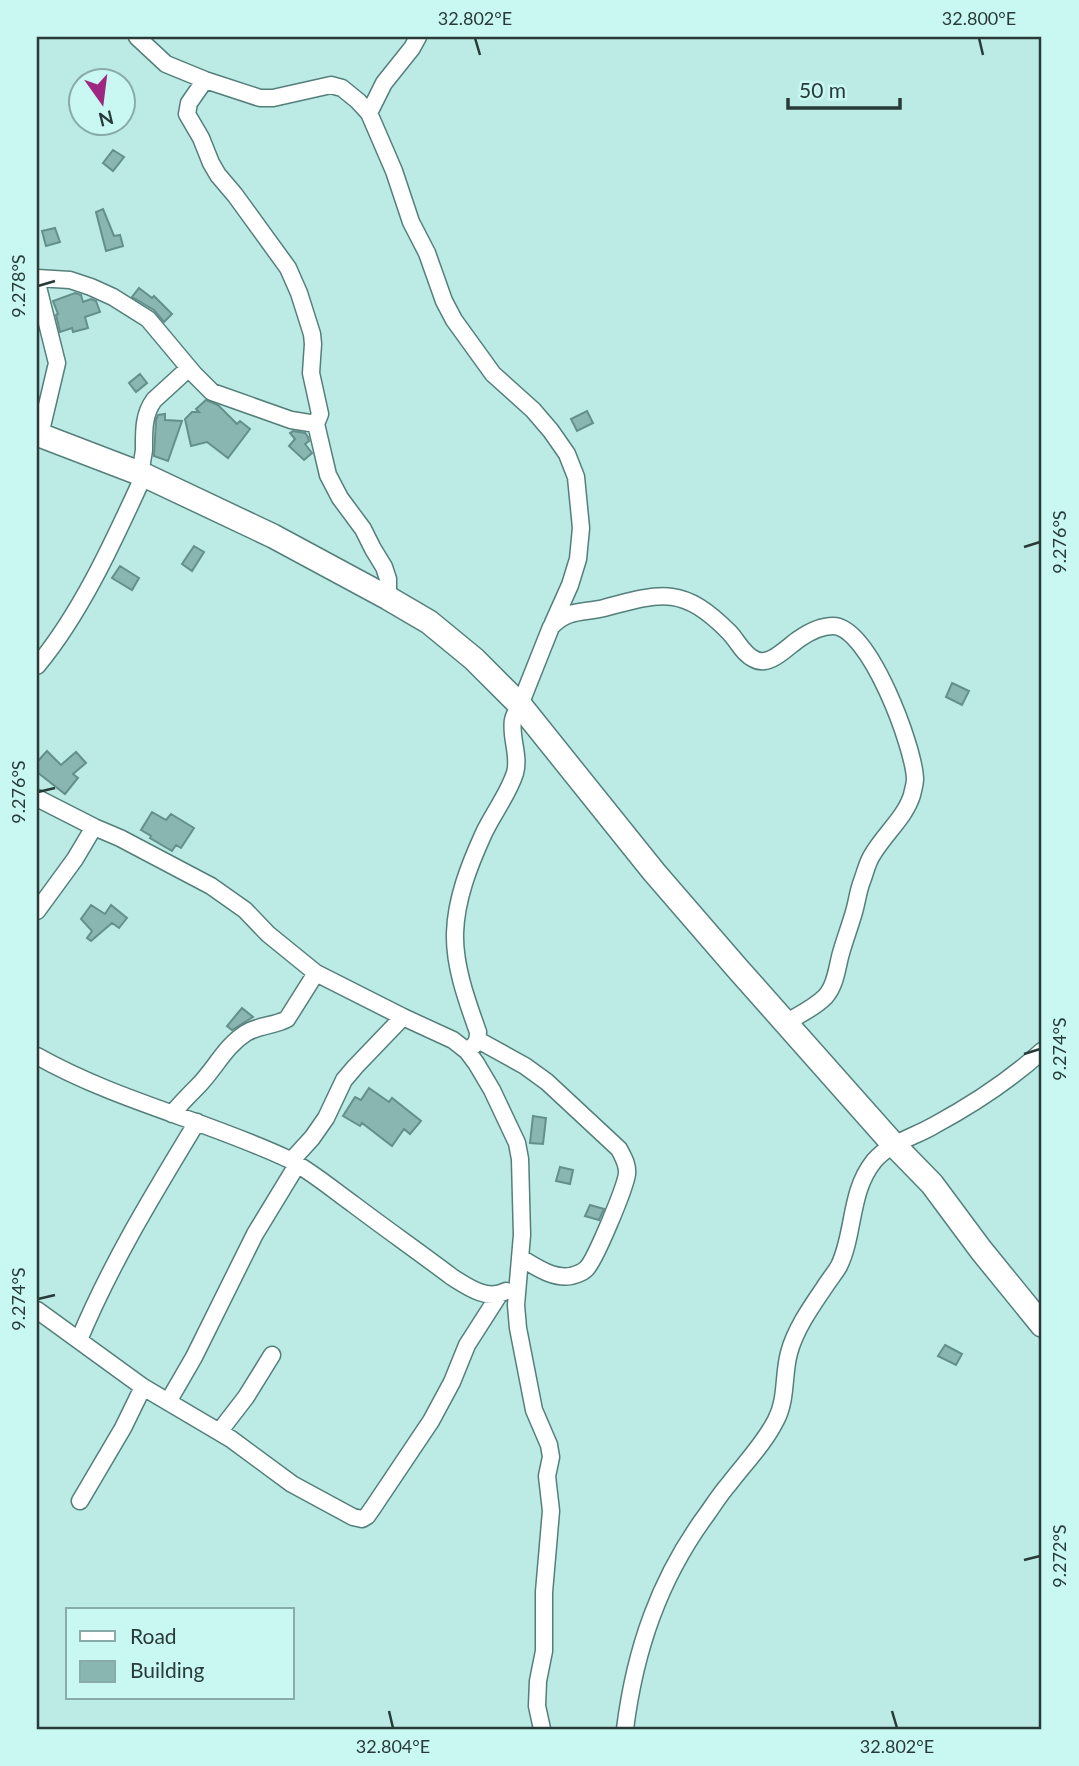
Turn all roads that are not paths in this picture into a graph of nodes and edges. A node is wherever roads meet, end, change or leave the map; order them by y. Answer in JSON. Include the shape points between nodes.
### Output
{"nodes":[{"id":1,"x":137,"y":37,"type":"edge"},
{"id":2,"x":418,"y":37,"type":"edge"},
{"id":3,"x":205,"y":80,"type":"junction"},
{"id":4,"x":369,"y":113,"type":"junction"},
{"id":5,"x":37,"y":281,"type":"edge"},
{"id":6,"x":189,"y":368,"type":"junction"},
{"id":7,"x":316,"y":424,"type":"junction"},
{"id":8,"x":39,"y":434,"type":"edge"},
{"id":9,"x":143,"y":474,"type":"junction"},
{"id":10,"x":388,"y":598,"type":"junction"},
{"id":11,"x":551,"y":627,"type":"junction"},
{"id":12,"x":37,"y":666,"type":"edge"},
{"id":13,"x":520,"y":705,"type":"junction"},
{"id":14,"x":37,"y":798,"type":"edge"},
{"id":15,"x":94,"y":827,"type":"junction"},
{"id":16,"x":37,"y":911,"type":"edge"},
{"id":17,"x":316,"y":973,"type":"junction"},
{"id":18,"x":403,"y":1017,"type":"junction"},
{"id":19,"x":785,"y":1023,"type":"junction"},
{"id":20,"x":473,"y":1045,"type":"junction"},
{"id":21,"x":1042,"y":1051,"type":"edge"},
{"id":22,"x":37,"y":1056,"type":"edge"},
{"id":23,"x":172,"y":1114,"type":"junction"},
{"id":24,"x":197,"y":1122,"type":"junction"},
{"id":25,"x":894,"y":1145,"type":"junction"},
{"id":26,"x":294,"y":1163,"type":"junction"},
{"id":27,"x":521,"y":1258,"type":"junction"},
{"id":28,"x":519,"y":1281,"type":"junction"},
{"id":29,"x":499,"y":1294,"type":"junction"},
{"id":30,"x":37,"y":1310,"type":"edge"},
{"id":31,"x":1042,"y":1325,"type":"edge"},
{"id":32,"x":79,"y":1340,"type":"junction"},
{"id":33,"x":272,"y":1355,"type":"dead end"},
{"id":34,"x":143,"y":1387,"type":"junction"},
{"id":35,"x":167,"y":1402,"type":"junction"},
{"id":36,"x":219,"y":1432,"type":"junction"},
{"id":37,"x":80,"y":1501,"type":"dead end"},
{"id":38,"x":542,"y":1729,"type":"edge"},
{"id":39,"x":625,"y":1729,"type":"edge"}],
"edges":[{"from":1,"to":3,"type":"street","via":[[166,64]]},
{"from":2,"to":4,"type":"street","via":[[384,83]]},
{"from":3,"to":4,"type":"street","via":[[260,98],[331,85],[342,88]]},
{"from":3,"to":7,"type":"street","via":[[187,114],[218,175],[288,268],[299,293],[312,334],[311,373],[320,414]]},
{"from":4,"to":11,"type":"street","via":[[454,320],[493,374],[551,431],[576,477],[581,528],[578,559]]},
{"from":5,"to":6,"type":"street","via":[[69,280],[113,298],[148,319]]},
{"from":5,"to":8,"type":"street","via":[[57,363]]},
{"from":6,"to":7,"type":"street","via":[[212,392],[291,420]]},
{"from":6,"to":9,"type":"street","via":[[150,406]]},
{"from":7,"to":10,"type":"street","via":[[328,475],[384,567]]},
{"from":8,"to":9,"type":"street"},
{"from":9,"to":10,"type":"street"},
{"from":9,"to":12,"type":"street","via":[[89,586]]},
{"from":10,"to":13,"type":"street","via":[[429,622]]},
{"from":11,"to":13,"type":"street"},
{"from":11,"to":19,"type":"street","via":[[573,612],[665,595],[693,603],[712,616],[756,661],[768,661],[819,628],[836,626],[847,631],[876,670],[893,700],[912,759],[915,780],[911,797],[871,857],[827,995]]},
{"from":13,"to":19,"type":"street","via":[[654,872]]},
{"from":13,"to":20,"type":"street","via":[[512,727],[516,771],[484,833],[457,909],[459,968],[478,1032]]},
{"from":14,"to":15,"type":"street"},
{"from":15,"to":16,"type":"street"},
{"from":15,"to":17,"type":"street","via":[[211,886]]},
{"from":17,"to":18,"type":"street"},
{"from":17,"to":23,"type":"street","via":[[287,1019],[254,1029],[232,1044]]},
{"from":18,"to":20,"type":"street"},
{"from":18,"to":26,"type":"street","via":[[344,1080],[326,1118]]},
{"from":19,"to":25,"type":"street"},
{"from":20,"to":27,"type":"street","via":[[476,1063],[517,1143]]},
{"from":20,"to":27,"type":"street","via":[[525,1066],[547,1082],[619,1149],[626,1163],[627,1175],[609,1225],[586,1270],[561,1276]]},
{"from":21,"to":25,"type":"street","via":[[998,1087]]},
{"from":22,"to":23,"type":"street","via":[[65,1072]]},
{"from":23,"to":24,"type":"street"},
{"from":24,"to":26,"type":"street"},
{"from":24,"to":32,"type":"street","via":[[111,1270]]},
{"from":25,"to":31,"type":"street","via":[[932,1184]]},
{"from":25,"to":39,"type":"street","via":[[874,1161],[861,1185],[839,1265],[789,1352],[776,1419],[696,1528],[662,1589],[638,1655]]},
{"from":26,"to":29,"type":"street","via":[[452,1277],[471,1289]]},
{"from":26,"to":35,"type":"street"},
{"from":27,"to":28,"type":"street"},
{"from":28,"to":29,"type":"street"},
{"from":28,"to":38,"type":"street","via":[[516,1305],[524,1366],[551,1457],[544,1651],[537,1706]]},
{"from":29,"to":36,"type":"street","via":[[467,1345],[431,1421],[362,1519],[292,1485]]},
{"from":30,"to":32,"type":"street"},
{"from":32,"to":34,"type":"street"},
{"from":33,"to":36,"type":"street"},
{"from":34,"to":35,"type":"street"},
{"from":34,"to":37,"type":"street"},
{"from":35,"to":36,"type":"street"}]}
